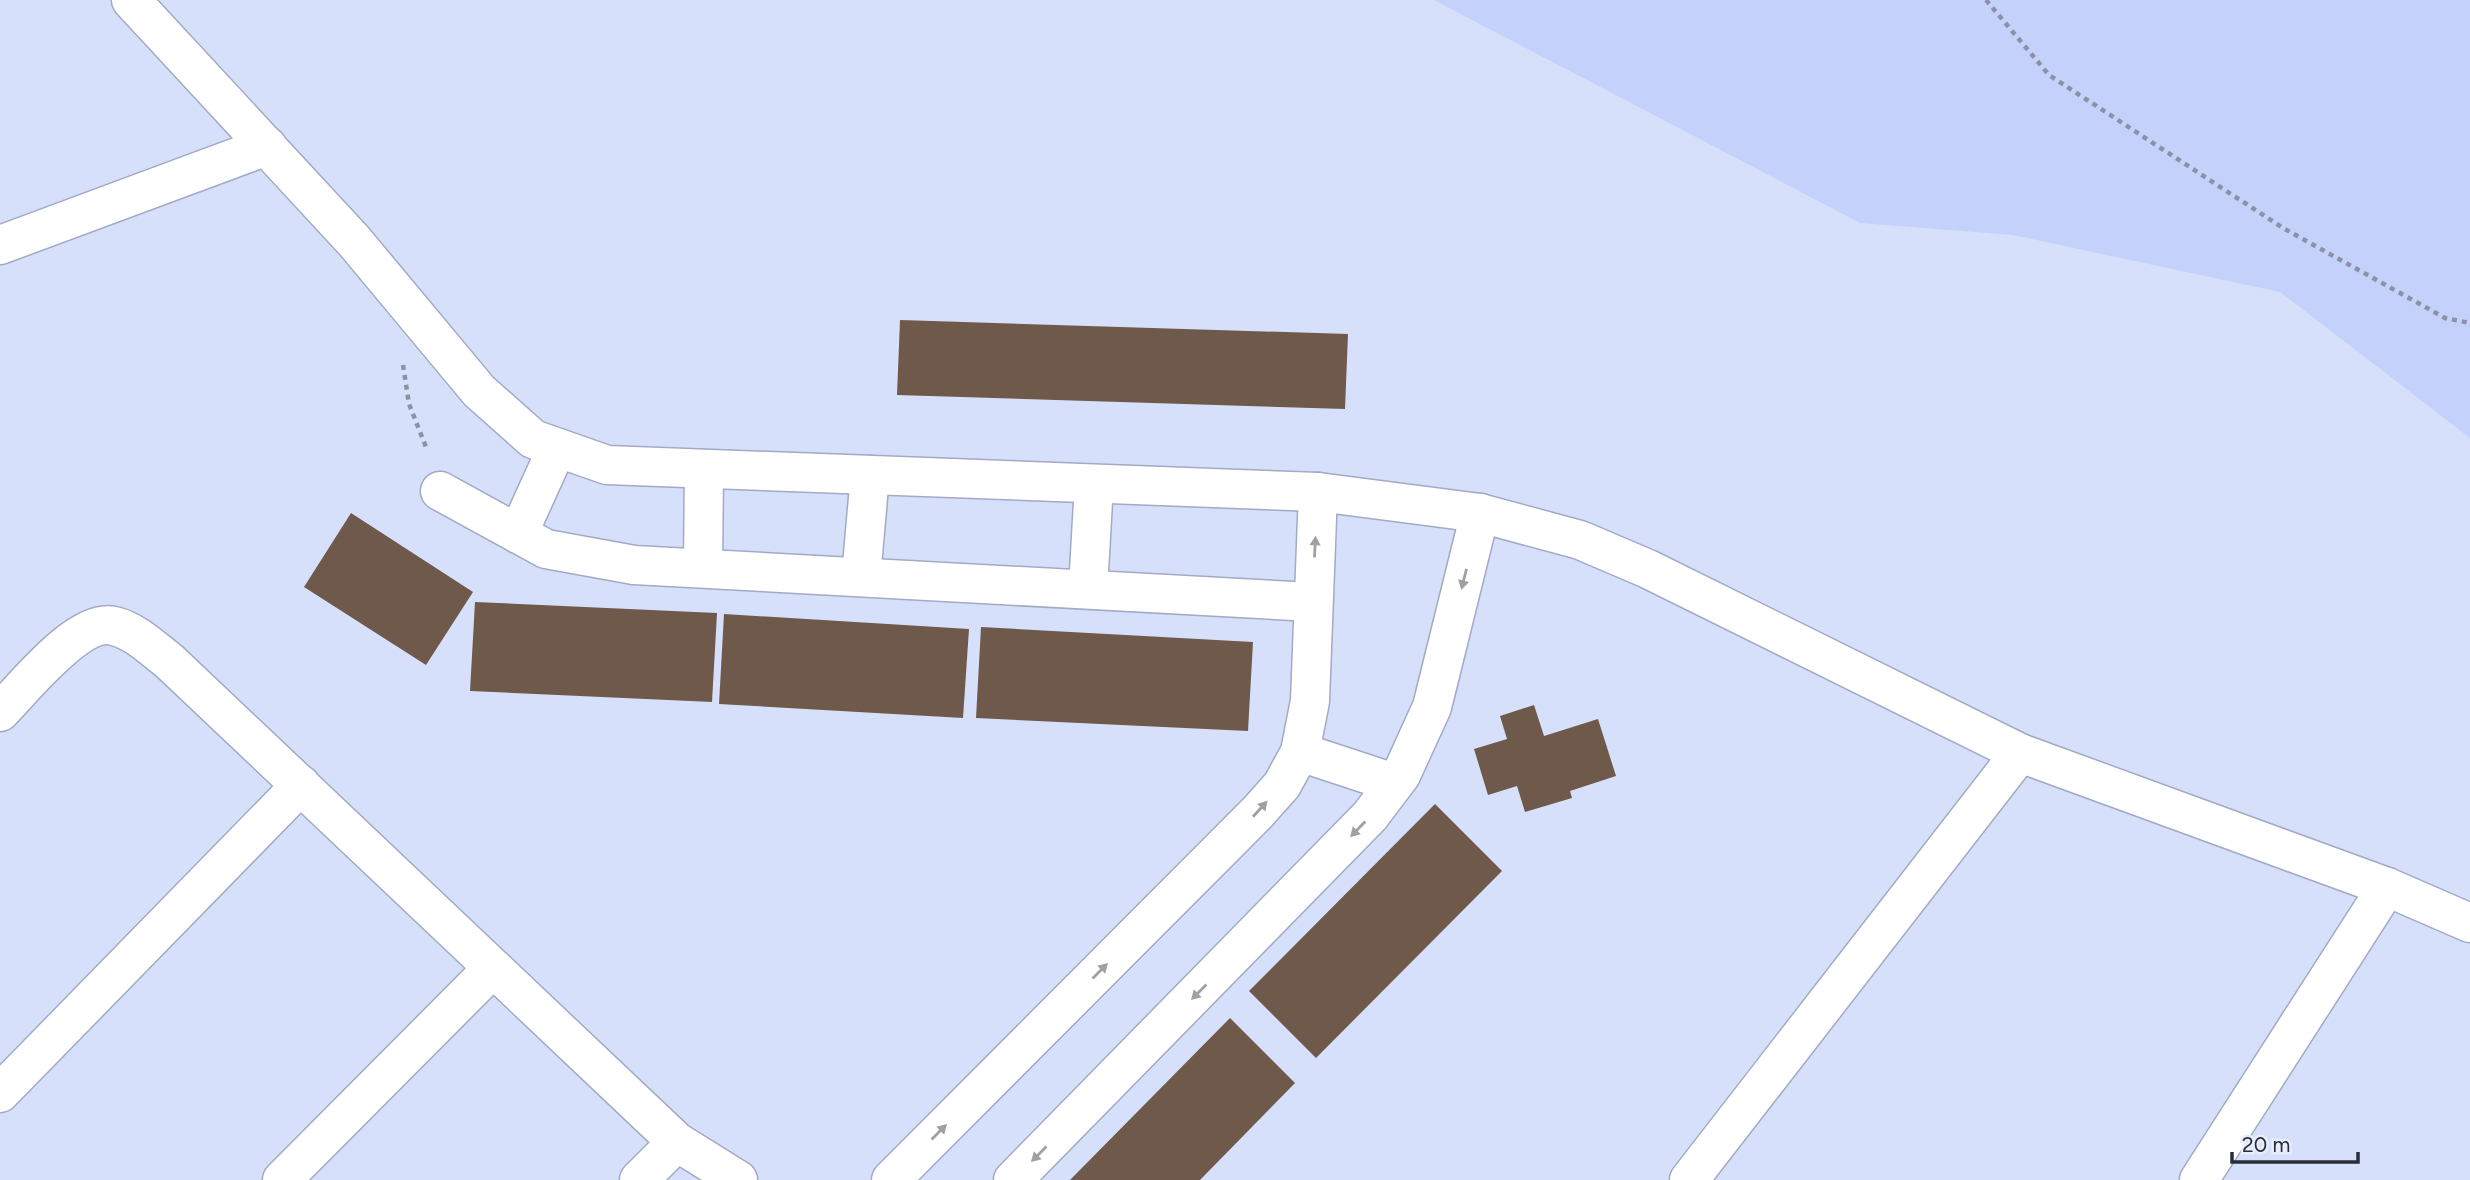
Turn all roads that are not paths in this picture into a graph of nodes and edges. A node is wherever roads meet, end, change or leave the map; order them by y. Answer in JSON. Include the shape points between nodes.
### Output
{"nodes":[{"id":1,"x":131,"y":0,"type":"edge"},
{"id":2,"x":267,"y":146,"type":"junction"},
{"id":3,"x":0,"y":244,"type":"edge"},
{"id":4,"x":557,"y":448,"type":"junction"},
{"id":5,"x":704,"y":469,"type":"junction"},
{"id":6,"x":870,"y":475,"type":"junction"},
{"id":7,"x":1094,"y":484,"type":"junction"},
{"id":8,"x":440,"y":491,"type":"dead end"},
{"id":9,"x":1318,"y":492,"type":"junction"},
{"id":10,"x":1480,"y":513,"type":"junction"},
{"id":11,"x":518,"y":534,"type":"junction"},
{"id":12,"x":703,"y":568,"type":"junction"},
{"id":13,"x":861,"y":577,"type":"junction"},
{"id":14,"x":1088,"y":589,"type":"junction"},
{"id":15,"x":1312,"y":602,"type":"junction"},
{"id":16,"x":0,"y":712,"type":"edge"},
{"id":17,"x":1300,"y":752,"type":"junction"},
{"id":18,"x":2020,"y":753,"type":"junction"},
{"id":19,"x":1394,"y":783,"type":"junction"},
{"id":20,"x":301,"y":785,"type":"junction"},
{"id":21,"x":2386,"y":887,"type":"junction"},
{"id":22,"x":2470,"y":923,"type":"edge"},
{"id":23,"x":493,"y":968,"type":"junction"},
{"id":24,"x":0,"y":1093,"type":"edge"},
{"id":25,"x":677,"y":1142,"type":"junction"},
{"id":26,"x":282,"y":1180,"type":"edge"},
{"id":27,"x":639,"y":1180,"type":"edge"},
{"id":28,"x":686,"y":1180,"type":"edge"},
{"id":29,"x":737,"y":1180,"type":"edge"},
{"id":30,"x":891,"y":1180,"type":"edge"},
{"id":31,"x":1013,"y":1180,"type":"edge"},
{"id":32,"x":1689,"y":1180,"type":"edge"},
{"id":33,"x":2199,"y":1180,"type":"edge"}],
"edges":[{"from":1,"to":2,"type":"street"},
{"from":2,"to":3,"type":"street"},
{"from":2,"to":4,"type":"street","via":[[479,391],[533,439]]},
{"from":4,"to":5,"type":"street","via":[[607,465]]},
{"from":4,"to":11,"type":"street"},
{"from":5,"to":6,"type":"street"},
{"from":5,"to":12,"type":"street"},
{"from":6,"to":7,"type":"street"},
{"from":6,"to":13,"type":"street"},
{"from":7,"to":9,"type":"street"},
{"from":7,"to":14,"type":"street"},
{"from":8,"to":11,"type":"street"},
{"from":9,"to":10,"type":"street"},
{"from":15,"to":9,"type":"street","one_way":true},
{"from":10,"to":18,"type":"street","via":[[1580,540],[1648,569]]},
{"from":10,"to":19,"type":"street","one_way":true,"via":[[1432,707]]},
{"from":11,"to":12,"type":"street","via":[[546,549],[634,565]]},
{"from":12,"to":13,"type":"street"},
{"from":13,"to":14,"type":"street"},
{"from":14,"to":15,"type":"street"},
{"from":15,"to":17,"type":"street","via":[[1310,701]]},
{"from":16,"to":20,"type":"street","via":[[69,643],[89,628],[111,625],[130,632],[169,661]]},
{"from":17,"to":19,"type":"street"},
{"from":30,"to":17,"type":"street","one_way":true,"via":[[1258,812],[1282,785]]},
{"from":18,"to":21,"type":"street"},
{"from":18,"to":32,"type":"street"},
{"from":19,"to":31,"type":"street","one_way":true,"via":[[1361,826]]},
{"from":20,"to":23,"type":"street"},
{"from":20,"to":24,"type":"street"},
{"from":21,"to":22,"type":"street"},
{"from":21,"to":33,"type":"street"},
{"from":23,"to":25,"type":"street"},
{"from":23,"to":26,"type":"street"},
{"from":25,"to":27,"type":"street"},
{"from":25,"to":28,"type":"street"},
{"from":25,"to":29,"type":"street"}]}
